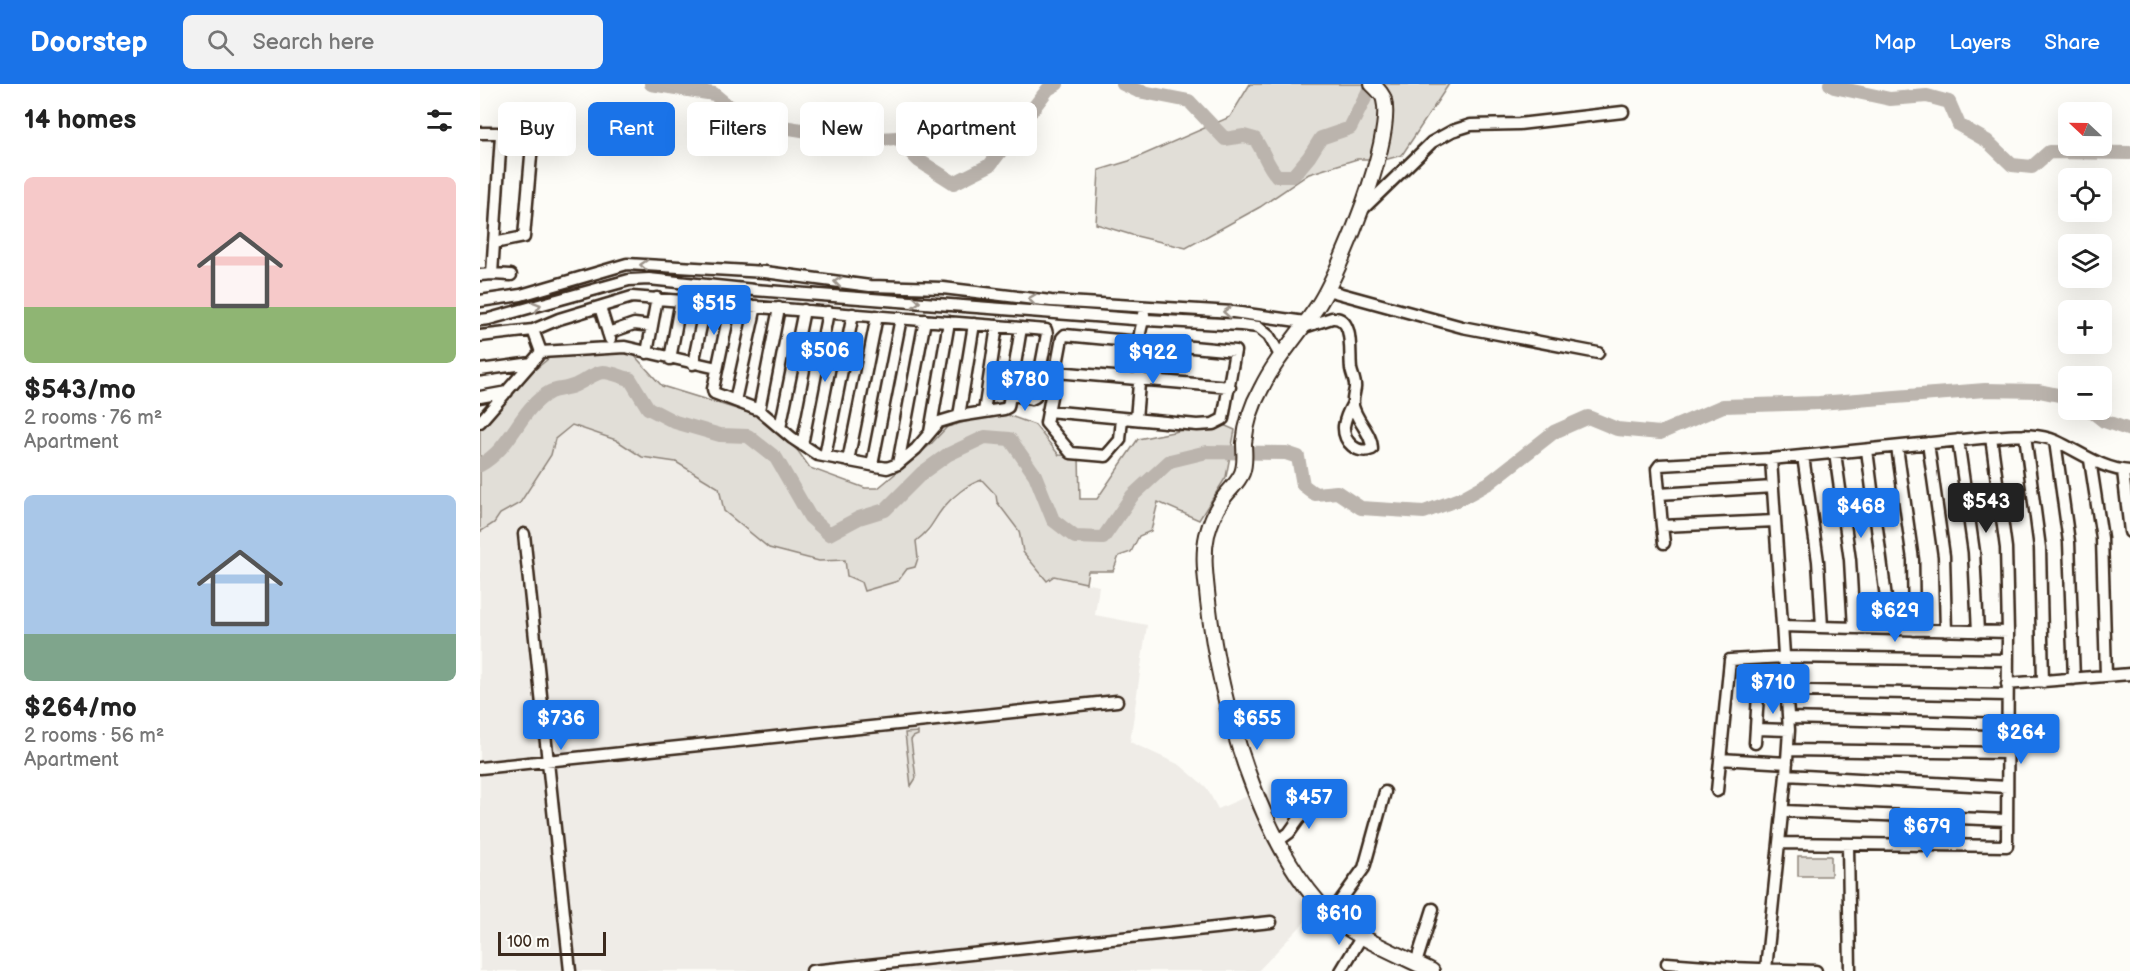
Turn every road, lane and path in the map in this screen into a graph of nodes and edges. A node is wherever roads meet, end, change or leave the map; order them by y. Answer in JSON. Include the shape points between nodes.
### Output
{"nodes":[{"id":1,"x":1372,"y":84,"type":"edge"},
{"id":2,"x":1623,"y":112,"type":"dead end"},
{"id":3,"x":480,"y":133,"type":"edge"},
{"id":4,"x":498,"y":135,"type":"edge"},
{"id":5,"x":500,"y":156,"type":"edge"},
{"id":6,"x":531,"y":156,"type":"edge"},
{"id":7,"x":1360,"y":212,"type":"junction"},
{"id":8,"x":494,"y":243,"type":"junction"},
{"id":9,"x":714,"y":269,"type":"junction"},
{"id":10,"x":492,"y":274,"type":"junction"},
{"id":11,"x":480,"y":275,"type":"edge"},
{"id":12,"x":511,"y":275,"type":"dead end"},
{"id":13,"x":713,"y":286,"type":"junction"},
{"id":14,"x":1326,"y":290,"type":"junction"},
{"id":15,"x":657,"y":298,"type":"junction"},
{"id":16,"x":681,"y":300,"type":"junction"},
{"id":17,"x":480,"y":301,"type":"edge"},
{"id":18,"x":710,"y":303,"type":"junction"},
{"id":19,"x":731,"y":304,"type":"junction"},
{"id":20,"x":756,"y":306,"type":"junction"},
{"id":21,"x":600,"y":307,"type":"junction"},
{"id":22,"x":1144,"y":307,"type":"junction"},
{"id":23,"x":779,"y":308,"type":"junction"},
{"id":24,"x":804,"y":310,"type":"junction"},
{"id":25,"x":828,"y":312,"type":"junction"},
{"id":26,"x":853,"y":314,"type":"junction"},
{"id":27,"x":1260,"y":315,"type":"junction"},
{"id":28,"x":876,"y":316,"type":"junction"},
{"id":29,"x":900,"y":318,"type":"junction"},
{"id":30,"x":480,"y":320,"type":"edge"},
{"id":31,"x":925,"y":320,"type":"junction"},
{"id":32,"x":949,"y":322,"type":"junction"},
{"id":33,"x":1144,"y":322,"type":"junction"},
{"id":34,"x":974,"y":324,"type":"junction"},
{"id":35,"x":1303,"y":325,"type":"junction"},
{"id":36,"x":652,"y":326,"type":"junction"},
{"id":37,"x":997,"y":326,"type":"junction"},
{"id":38,"x":1258,"y":327,"type":"junction"},
{"id":39,"x":1021,"y":328,"type":"junction"},
{"id":40,"x":533,"y":330,"type":"junction"},
{"id":41,"x":608,"y":333,"type":"junction"},
{"id":42,"x":480,"y":336,"type":"edge"},
{"id":43,"x":1143,"y":344,"type":"junction"},
{"id":44,"x":613,"y":348,"type":"junction"},
{"id":45,"x":542,"y":352,"type":"junction"},
{"id":46,"x":647,"y":353,"type":"junction"},
{"id":47,"x":1599,"y":353,"type":"dead end"},
{"id":48,"x":1281,"y":357,"type":"junction"},
{"id":49,"x":670,"y":359,"type":"junction"},
{"id":50,"x":532,"y":363,"type":"junction"},
{"id":51,"x":693,"y":363,"type":"junction"},
{"id":52,"x":717,"y":368,"type":"junction"},
{"id":53,"x":480,"y":370,"type":"edge"},
{"id":54,"x":1056,"y":372,"type":"junction"},
{"id":55,"x":1139,"y":379,"type":"junction"},
{"id":56,"x":1230,"y":387,"type":"junction"},
{"id":57,"x":507,"y":392,"type":"junction"},
{"id":58,"x":1010,"y":394,"type":"junction"},
{"id":59,"x":480,"y":397,"type":"edge"},
{"id":60,"x":735,"y":401,"type":"junction"},
{"id":61,"x":1353,"y":403,"type":"dead end"},
{"id":62,"x":759,"y":410,"type":"junction"},
{"id":63,"x":1048,"y":411,"type":"junction"},
{"id":64,"x":984,"y":412,"type":"junction"},
{"id":65,"x":958,"y":417,"type":"junction"},
{"id":66,"x":1122,"y":418,"type":"junction"},
{"id":67,"x":1136,"y":419,"type":"junction"},
{"id":68,"x":480,"y":422,"type":"edge"},
{"id":69,"x":780,"y":428,"type":"junction"},
{"id":70,"x":930,"y":433,"type":"junction"},
{"id":71,"x":2025,"y":435,"type":"junction"},
{"id":72,"x":1990,"y":437,"type":"junction"},
{"id":73,"x":1958,"y":440,"type":"junction"},
{"id":74,"x":2055,"y":441,"type":"junction"},
{"id":75,"x":1928,"y":443,"type":"junction"},
{"id":76,"x":802,"y":446,"type":"junction"},
{"id":77,"x":1897,"y":447,"type":"junction"},
{"id":78,"x":1867,"y":450,"type":"junction"},
{"id":79,"x":1835,"y":453,"type":"junction"},
{"id":80,"x":825,"y":456,"type":"junction"},
{"id":81,"x":1803,"y":456,"type":"junction"},
{"id":82,"x":1771,"y":459,"type":"junction"},
{"id":83,"x":2090,"y":460,"type":"junction"},
{"id":84,"x":848,"y":461,"type":"junction"},
{"id":85,"x":897,"y":464,"type":"junction"},
{"id":86,"x":872,"y":465,"type":"junction"},
{"id":87,"x":2127,"y":471,"type":"edge"},
{"id":88,"x":1773,"y":487,"type":"junction"},
{"id":89,"x":1659,"y":494,"type":"junction"},
{"id":90,"x":1775,"y":521,"type":"junction"},
{"id":91,"x":1662,"y":526,"type":"junction"},
{"id":92,"x":2130,"y":532,"type":"edge"},
{"id":93,"x":524,"y":534,"type":"dead end"},
{"id":94,"x":1664,"y":543,"type":"dead end"},
{"id":95,"x":1782,"y":626,"type":"junction"},
{"id":96,"x":1822,"y":627,"type":"junction"},
{"id":97,"x":1854,"y":628,"type":"junction"},
{"id":98,"x":1890,"y":629,"type":"junction"},
{"id":99,"x":1914,"y":630,"type":"junction"},
{"id":100,"x":1946,"y":631,"type":"junction"},
{"id":101,"x":1978,"y":632,"type":"junction"},
{"id":102,"x":2008,"y":633,"type":"junction"},
{"id":103,"x":1784,"y":657,"type":"junction"},
{"id":104,"x":2008,"y":660,"type":"junction"},
{"id":105,"x":2130,"y":674,"type":"edge"},
{"id":106,"x":2106,"y":675,"type":"junction"},
{"id":107,"x":2074,"y":679,"type":"junction"},
{"id":108,"x":2043,"y":681,"type":"junction"},
{"id":109,"x":1787,"y":689,"type":"junction"},
{"id":110,"x":2007,"y":690,"type":"junction"},
{"id":111,"x":1117,"y":700,"type":"dead end"},
{"id":112,"x":1789,"y":718,"type":"junction"},
{"id":113,"x":2007,"y":724,"type":"junction"},
{"id":114,"x":1757,"y":729,"type":"junction"},
{"id":115,"x":1789,"y":730,"type":"junction"},
{"id":116,"x":1755,"y":743,"type":"dead end"},
{"id":117,"x":1788,"y":750,"type":"junction"},
{"id":118,"x":2007,"y":753,"type":"junction"},
{"id":119,"x":1720,"y":759,"type":"junction"},
{"id":120,"x":547,"y":761,"type":"junction"},
{"id":121,"x":1787,"y":763,"type":"junction"},
{"id":122,"x":480,"y":768,"type":"edge"},
{"id":123,"x":1786,"y":776,"type":"junction"},
{"id":124,"x":2007,"y":787,"type":"junction"},
{"id":125,"x":1717,"y":791,"type":"dead end"},
{"id":126,"x":1385,"y":792,"type":"dead end"},
{"id":127,"x":1323,"y":799,"type":"dead end"},
{"id":128,"x":1783,"y":811,"type":"junction"},
{"id":129,"x":2007,"y":820,"type":"junction"},
{"id":130,"x":1278,"y":841,"type":"junction"},
{"id":131,"x":1780,"y":843,"type":"junction"},
{"id":132,"x":1848,"y":845,"type":"junction"},
{"id":133,"x":1433,"y":909,"type":"dead end"},
{"id":134,"x":1330,"y":915,"type":"junction"},
{"id":135,"x":1271,"y":922,"type":"dead end"},
{"id":136,"x":1362,"y":936,"type":"junction"},
{"id":137,"x":1416,"y":963,"type":"junction"},
{"id":138,"x":1667,"y":963,"type":"dead end"},
{"id":139,"x":1766,"y":969,"type":"junction"},
{"id":140,"x":570,"y":971,"type":"edge"},
{"id":141,"x":812,"y":971,"type":"edge"},
{"id":142,"x":1341,"y":971,"type":"edge"},
{"id":143,"x":1432,"y":971,"type":"edge"},
{"id":144,"x":1816,"y":971,"type":"edge"},
{"id":145,"x":1850,"y":971,"type":"edge"}],
"edges":[{"from":1,"to":7,"type":"main road","via":[[1383,96],[1386,120]]},
{"from":2,"to":7,"type":"street","via":[[1452,131],[1432,142]]},
{"from":3,"to":4,"type":"street"},
{"from":5,"to":8,"type":"street"},
{"from":6,"to":8,"type":"street","via":[[524,237]]},
{"from":7,"to":14,"type":"main road"},
{"from":8,"to":10,"type":"street"},
{"from":9,"to":13,"type":"street"},
{"from":9,"to":17,"type":"street","one_way":true,"via":[[627,264],[521,295]]},
{"from":22,"to":9,"type":"street","one_way":true,"via":[[943,288],[870,286]]},
{"from":10,"to":11,"type":"street"},
{"from":10,"to":12,"type":"street"},
{"from":13,"to":18,"type":"street"},
{"from":30,"to":13,"type":"street","one_way":true,"via":[[628,280]]},
{"from":13,"to":33,"type":"street","one_way":true},
{"from":14,"to":35,"type":"main road"},
{"from":14,"to":47,"type":"street","via":[[1462,327]]},
{"from":15,"to":16,"type":"street"},
{"from":15,"to":21,"type":"street","via":[[632,297]]},
{"from":15,"to":36,"type":"street"},
{"from":16,"to":18,"type":"street"},
{"from":16,"to":49,"type":"street"},
{"from":18,"to":19,"type":"street"},
{"from":18,"to":51,"type":"street"},
{"from":19,"to":20,"type":"street"},
{"from":19,"to":52,"type":"street"},
{"from":20,"to":23,"type":"street"},
{"from":20,"to":60,"type":"street"},
{"from":21,"to":40,"type":"street"},
{"from":21,"to":41,"type":"street"},
{"from":27,"to":22,"type":"street","one_way":true},
{"from":22,"to":33,"type":"street"},
{"from":23,"to":24,"type":"street"},
{"from":23,"to":62,"type":"street"},
{"from":24,"to":25,"type":"street"},
{"from":24,"to":69,"type":"street"},
{"from":25,"to":26,"type":"street"},
{"from":25,"to":76,"type":"street"},
{"from":26,"to":28,"type":"street"},
{"from":26,"to":80,"type":"street"},
{"from":27,"to":35,"type":"street"},
{"from":27,"to":38,"type":"street"},
{"from":28,"to":29,"type":"street"},
{"from":28,"to":84,"type":"street"},
{"from":29,"to":31,"type":"street"},
{"from":29,"to":86,"type":"street"},
{"from":31,"to":32,"type":"street"},
{"from":31,"to":85,"type":"street"},
{"from":32,"to":34,"type":"street"},
{"from":32,"to":70,"type":"street"},
{"from":33,"to":38,"type":"street"},
{"from":33,"to":43,"type":"street","via":[[1139,332]]},
{"from":34,"to":37,"type":"street"},
{"from":34,"to":65,"type":"street"},
{"from":35,"to":48,"type":"main road"},
{"from":35,"to":61,"type":"street","via":[[1336,317],[1344,322],[1355,382]]},
{"from":36,"to":41,"type":"street","via":[[634,324]]},
{"from":36,"to":46,"type":"street"},
{"from":37,"to":39,"type":"street"},
{"from":37,"to":64,"type":"street"},
{"from":38,"to":48,"type":"street","via":[[1269,336]]},
{"from":39,"to":58,"type":"street"},
{"from":39,"to":58,"type":"street","via":[[1044,330],[1047,334],[1035,397]]},
{"from":40,"to":42,"type":"street"},
{"from":40,"to":45,"type":"street"},
{"from":41,"to":44,"type":"street"},
{"from":43,"to":54,"type":"street","via":[[1065,335]]},
{"from":43,"to":55,"type":"street"},
{"from":43,"to":56,"type":"street","via":[[1233,350]]},
{"from":44,"to":45,"type":"street"},
{"from":44,"to":46,"type":"street"},
{"from":45,"to":50,"type":"street"},
{"from":46,"to":49,"type":"street"},
{"from":48,"to":130,"type":"main road","via":[[1252,408],[1244,441],[1243,471],[1221,501],[1204,548],[1213,639],[1234,729]]},
{"from":49,"to":51,"type":"street"},
{"from":50,"to":53,"type":"street"},
{"from":50,"to":57,"type":"street"},
{"from":51,"to":52,"type":"street"},
{"from":52,"to":60,"type":"street","via":[[714,393]]},
{"from":54,"to":55,"type":"street"},
{"from":54,"to":63,"type":"street"},
{"from":55,"to":56,"type":"street"},
{"from":55,"to":67,"type":"street"},
{"from":56,"to":67,"type":"street","via":[[1223,419],[1213,424]]},
{"from":57,"to":59,"type":"street"},
{"from":57,"to":68,"type":"street"},
{"from":58,"to":64,"type":"street","via":[[1006,408]]},
{"from":60,"to":62,"type":"street"},
{"from":62,"to":69,"type":"street"},
{"from":63,"to":66,"type":"street"},
{"from":63,"to":66,"type":"street","via":[[1046,423],[1071,453],[1106,456],[1120,440]]},
{"from":64,"to":65,"type":"street"},
{"from":65,"to":70,"type":"street","via":[[939,422]]},
{"from":66,"to":67,"type":"street"},
{"from":69,"to":76,"type":"street"},
{"from":70,"to":85,"type":"street"},
{"from":71,"to":72,"type":"street"},
{"from":71,"to":74,"type":"street"},
{"from":71,"to":108,"type":"street","via":[[2040,548]]},
{"from":72,"to":73,"type":"street"},
{"from":72,"to":102,"type":"street","via":[[2006,548]]},
{"from":73,"to":75,"type":"street"},
{"from":73,"to":101,"type":"street","via":[[1974,552]]},
{"from":74,"to":83,"type":"street"},
{"from":74,"to":107,"type":"street","via":[[2069,542]]},
{"from":75,"to":77,"type":"street"},
{"from":75,"to":100,"type":"street","via":[[1944,556]]},
{"from":76,"to":80,"type":"street"},
{"from":77,"to":78,"type":"street"},
{"from":77,"to":99,"type":"street","via":[[1913,560]]},
{"from":78,"to":79,"type":"street"},
{"from":78,"to":98,"type":"street"},
{"from":79,"to":81,"type":"street"},
{"from":79,"to":97,"type":"street","via":[[1850,560]]},
{"from":80,"to":84,"type":"street"},
{"from":81,"to":82,"type":"street"},
{"from":81,"to":96,"type":"street","via":[[1818,561]]},
{"from":82,"to":88,"type":"street"},
{"from":82,"to":89,"type":"street","via":[[1660,465]]},
{"from":83,"to":87,"type":"street"},
{"from":83,"to":106,"type":"street","via":[[2102,538]]},
{"from":84,"to":86,"type":"street"},
{"from":85,"to":86,"type":"street","via":[[887,468]]},
{"from":87,"to":92,"type":"street"},
{"from":88,"to":89,"type":"street"},
{"from":88,"to":90,"type":"street"},
{"from":89,"to":91,"type":"street"},
{"from":90,"to":91,"type":"street"},
{"from":90,"to":95,"type":"street"},
{"from":91,"to":94,"type":"street"},
{"from":93,"to":120,"type":"street"},
{"from":95,"to":96,"type":"street"},
{"from":95,"to":103,"type":"street"},
{"from":96,"to":97,"type":"street"},
{"from":97,"to":98,"type":"street"},
{"from":98,"to":99,"type":"street"},
{"from":99,"to":100,"type":"street"},
{"from":100,"to":101,"type":"street"},
{"from":101,"to":102,"type":"street"},
{"from":102,"to":104,"type":"street"},
{"from":103,"to":104,"type":"street"},
{"from":103,"to":109,"type":"street"},
{"from":103,"to":119,"type":"street","via":[[1729,661]]},
{"from":104,"to":110,"type":"street"},
{"from":105,"to":106,"type":"street"},
{"from":106,"to":107,"type":"street"},
{"from":107,"to":108,"type":"street"},
{"from":108,"to":110,"type":"street"},
{"from":109,"to":110,"type":"street"},
{"from":109,"to":112,"type":"street"},
{"from":109,"to":114,"type":"street","via":[[1759,684]]},
{"from":110,"to":113,"type":"street"},
{"from":111,"to":120,"type":"street"},
{"from":112,"to":113,"type":"street"},
{"from":112,"to":115,"type":"street"},
{"from":113,"to":118,"type":"street"},
{"from":114,"to":115,"type":"street"},
{"from":114,"to":116,"type":"street"},
{"from":115,"to":117,"type":"street"},
{"from":117,"to":118,"type":"street"},
{"from":117,"to":121,"type":"street"},
{"from":118,"to":124,"type":"street"},
{"from":119,"to":121,"type":"street"},
{"from":119,"to":125,"type":"street"},
{"from":120,"to":122,"type":"street"},
{"from":120,"to":140,"type":"street"},
{"from":121,"to":123,"type":"street"},
{"from":123,"to":124,"type":"street"},
{"from":123,"to":128,"type":"street"},
{"from":124,"to":129,"type":"street"},
{"from":126,"to":134,"type":"street","via":[[1364,868]]},
{"from":127,"to":130,"type":"street"},
{"from":128,"to":129,"type":"street"},
{"from":128,"to":131,"type":"street"},
{"from":129,"to":132,"type":"street","via":[[2007,846]]},
{"from":130,"to":134,"type":"main road","via":[[1294,869]]},
{"from":131,"to":132,"type":"street"},
{"from":131,"to":139,"type":"street"},
{"from":132,"to":145,"type":"street"},
{"from":133,"to":137,"type":"street"},
{"from":134,"to":136,"type":"main road"},
{"from":135,"to":141,"type":"street"},
{"from":136,"to":137,"type":"main road"},
{"from":136,"to":142,"type":"street"},
{"from":137,"to":143,"type":"main road"},
{"from":138,"to":139,"type":"street"},
{"from":139,"to":144,"type":"street"}]}
